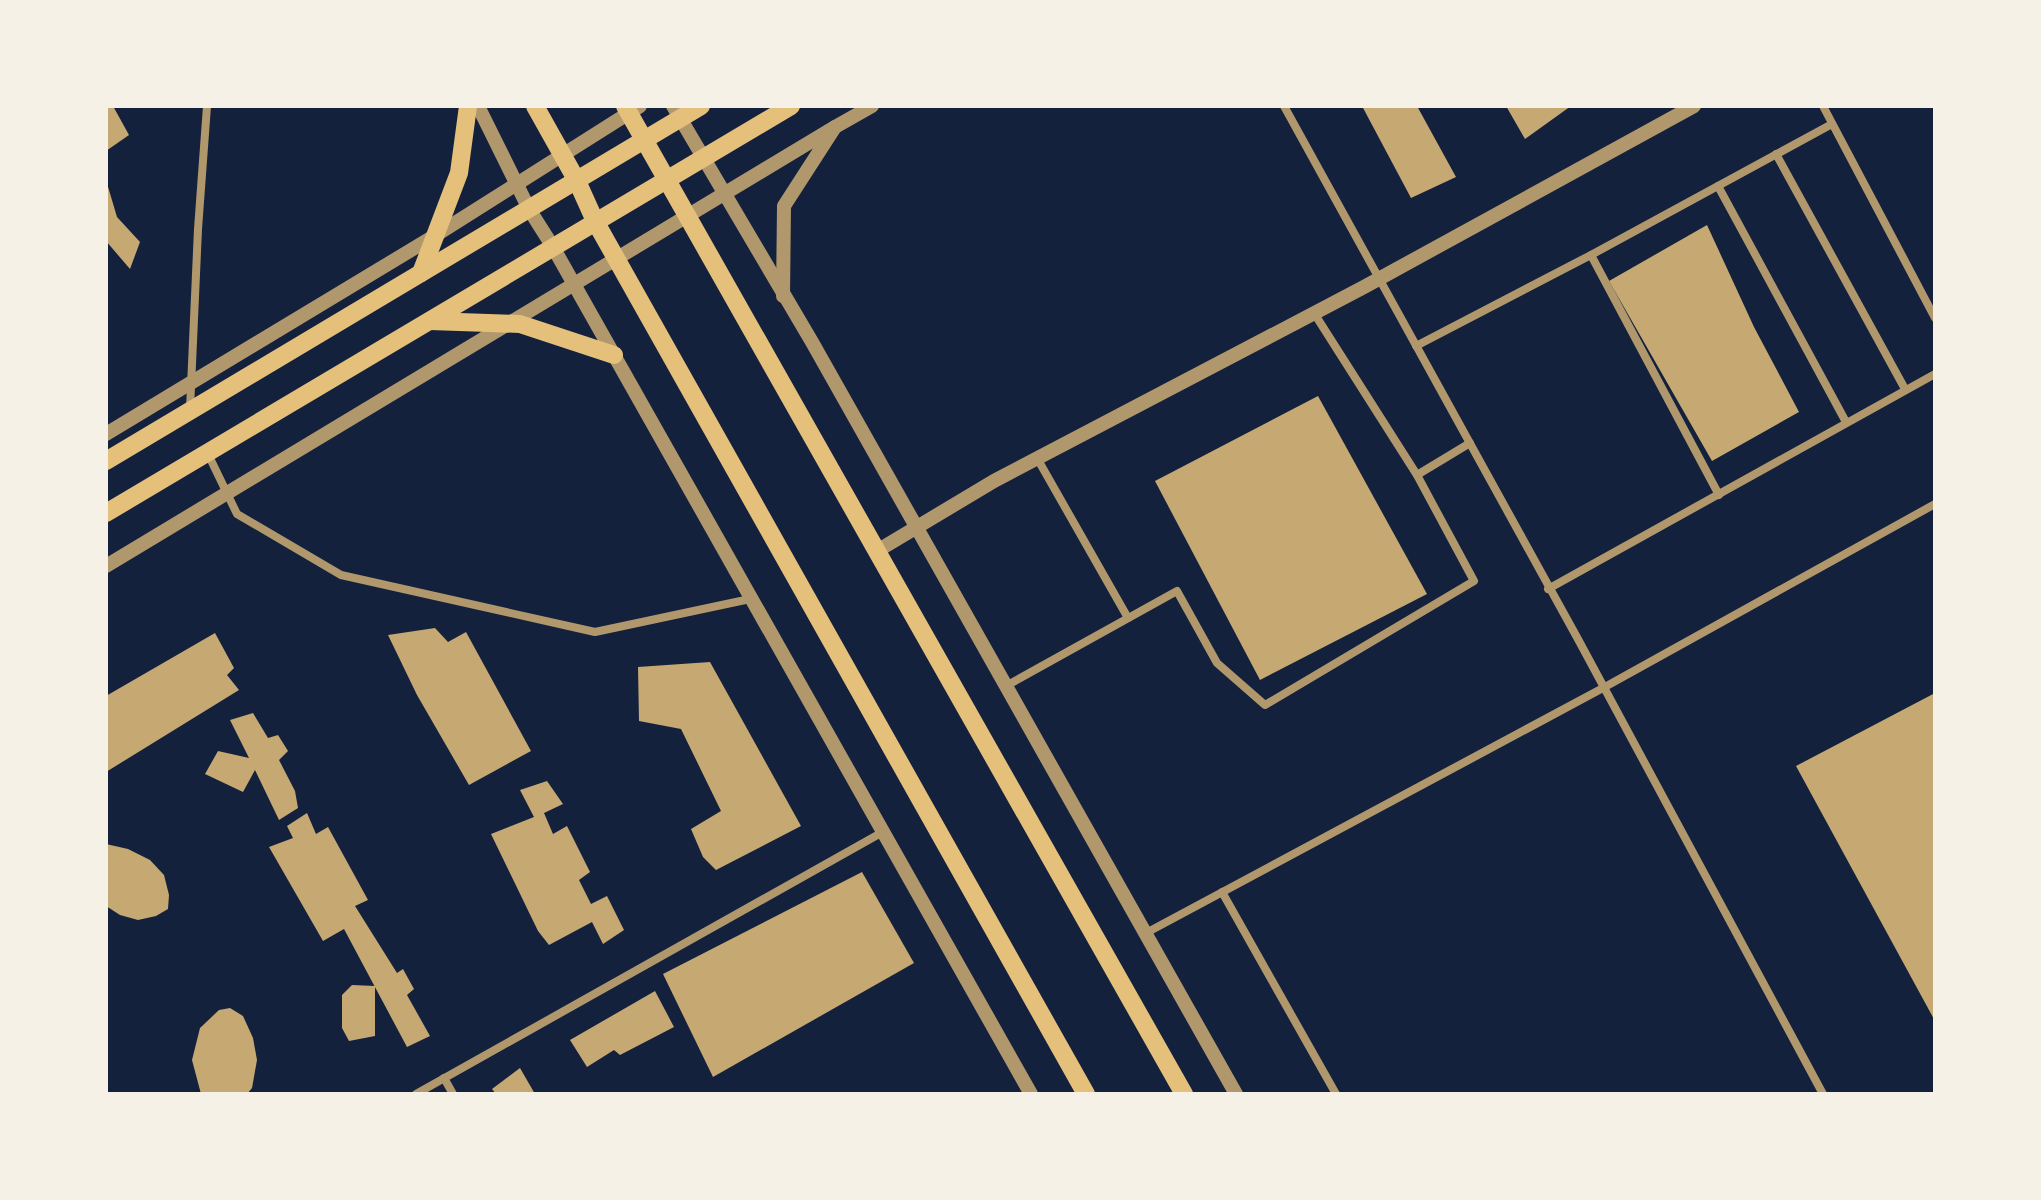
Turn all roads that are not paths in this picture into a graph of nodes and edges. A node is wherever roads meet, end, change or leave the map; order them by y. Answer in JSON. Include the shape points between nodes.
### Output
{"nodes":[{"id":1,"x":207,"y":106,"type":"edge"},
{"id":2,"x":468,"y":106,"type":"edge"},
{"id":3,"x":478,"y":106,"type":"edge"},
{"id":4,"x":535,"y":106,"type":"edge"},
{"id":5,"x":701,"y":106,"type":"edge"},
{"id":6,"x":791,"y":106,"type":"edge"},
{"id":7,"x":872,"y":106,"type":"edge"},
{"id":8,"x":1284,"y":106,"type":"edge"},
{"id":9,"x":1694,"y":106,"type":"edge"},
{"id":10,"x":1823,"y":106,"type":"edge"},
{"id":11,"x":631,"y":108,"type":"edge"},
{"id":12,"x":676,"y":112,"type":"edge"},
{"id":13,"x":1832,"y":124,"type":"junction"},
{"id":14,"x":835,"y":127,"type":"junction"},
{"id":15,"x":644,"y":139,"type":"junction"},
{"id":16,"x":562,"y":154,"type":"junction"},
{"id":17,"x":1776,"y":154,"type":"junction"},
{"id":18,"x":702,"y":156,"type":"junction"},
{"id":19,"x":665,"y":180,"type":"junction"},
{"id":20,"x":577,"y":181,"type":"junction"},
{"id":21,"x":516,"y":183,"type":"junction"},
{"id":22,"x":1718,"y":186,"type":"junction"},
{"id":23,"x":725,"y":195,"type":"junction"},
{"id":24,"x":529,"y":209,"type":"junction"},
{"id":25,"x":686,"y":218,"type":"junction"},
{"id":26,"x":595,"y":221,"type":"junction"},
{"id":27,"x":436,"y":235,"type":"junction"},
{"id":28,"x":553,"y":247,"type":"junction"},
{"id":29,"x":1591,"y":255,"type":"junction"},
{"id":30,"x":616,"y":260,"type":"junction"},
{"id":31,"x":421,"y":273,"type":"junction"},
{"id":32,"x":1379,"y":279,"type":"junction"},
{"id":33,"x":574,"y":285,"type":"junction"},
{"id":34,"x":783,"y":296,"type":"junction"},
{"id":35,"x":1314,"y":313,"type":"junction"},
{"id":36,"x":1935,"y":318,"type":"edge"},
{"id":37,"x":430,"y":321,"type":"junction"},
{"id":38,"x":510,"y":323,"type":"junction"},
{"id":39,"x":1416,"y":346,"type":"junction"},
{"id":40,"x":614,"y":355,"type":"junction"},
{"id":41,"x":1935,"y":374,"type":"edge"},
{"id":42,"x":1905,"y":389,"type":"junction"},
{"id":43,"x":190,"y":411,"type":"junction"},
{"id":44,"x":1846,"y":422,"type":"junction"},
{"id":45,"x":106,"y":434,"type":"edge"},
{"id":46,"x":1470,"y":443,"type":"junction"},
{"id":47,"x":207,"y":453,"type":"junction"},
{"id":48,"x":1037,"y":458,"type":"junction"},
{"id":49,"x":106,"y":461,"type":"edge"},
{"id":50,"x":1417,"y":475,"type":"junction"},
{"id":51,"x":228,"y":494,"type":"junction"},
{"id":52,"x":1719,"y":495,"type":"junction"},
{"id":53,"x":1935,"y":504,"type":"edge"},
{"id":54,"x":106,"y":513,"type":"edge"},
{"id":55,"x":917,"y":528,"type":"junction"},
{"id":56,"x":877,"y":551,"type":"junction"},
{"id":57,"x":106,"y":566,"type":"edge"},
{"id":58,"x":1548,"y":589,"type":"junction"},
{"id":59,"x":750,"y":599,"type":"junction"},
{"id":60,"x":1128,"y":618,"type":"junction"},
{"id":61,"x":1006,"y":686,"type":"junction"},
{"id":62,"x":1603,"y":688,"type":"junction"},
{"id":63,"x":881,"y":833,"type":"junction"},
{"id":64,"x":1222,"y":892,"type":"junction"},
{"id":65,"x":1146,"y":933,"type":"junction"},
{"id":66,"x":444,"y":1078,"type":"junction"},
{"id":67,"x":416,"y":1094,"type":"edge"},
{"id":68,"x":453,"y":1094,"type":"edge"},
{"id":69,"x":1031,"y":1094,"type":"edge"},
{"id":70,"x":1086,"y":1094,"type":"edge"},
{"id":71,"x":1184,"y":1094,"type":"edge"},
{"id":72,"x":1236,"y":1094,"type":"edge"},
{"id":73,"x":1336,"y":1094,"type":"edge"},
{"id":74,"x":1823,"y":1094,"type":"edge"}],
"edges":[{"from":1,"to":43,"type":"street"},
{"from":2,"to":27,"type":"main road","via":[[459,173]]},
{"from":3,"to":21,"type":"street"},
{"from":4,"to":16,"type":"main road"},
{"from":5,"to":12,"type":"main road"},
{"from":6,"to":18,"type":"main road"},
{"from":7,"to":14,"type":"street"},
{"from":8,"to":32,"type":"street"},
{"from":9,"to":32,"type":"street"},
{"from":10,"to":13,"type":"street"},
{"from":11,"to":15,"type":"main road"},
{"from":11,"to":16,"type":"street"},
{"from":12,"to":15,"type":"main road"},
{"from":12,"to":18,"type":"street"},
{"from":13,"to":17,"type":"street"},
{"from":13,"to":36,"type":"street"},
{"from":14,"to":23,"type":"street"},
{"from":14,"to":34,"type":"street","via":[[784,206]]},
{"from":15,"to":19,"type":"main road"},
{"from":15,"to":20,"type":"main road"},
{"from":16,"to":20,"type":"main road"},
{"from":16,"to":21,"type":"street"},
{"from":17,"to":22,"type":"street"},
{"from":17,"to":42,"type":"street"},
{"from":18,"to":19,"type":"main road"},
{"from":18,"to":23,"type":"street"},
{"from":19,"to":25,"type":"main road"},
{"from":19,"to":26,"type":"main road"},
{"from":20,"to":24,"type":"main road"},
{"from":20,"to":26,"type":"main road"},
{"from":21,"to":24,"type":"street"},
{"from":21,"to":27,"type":"street"},
{"from":22,"to":29,"type":"street"},
{"from":22,"to":44,"type":"street"},
{"from":23,"to":25,"type":"street"},
{"from":23,"to":34,"type":"street"},
{"from":24,"to":28,"type":"street"},
{"from":24,"to":31,"type":"main road"},
{"from":25,"to":30,"type":"street"},
{"from":25,"to":56,"type":"main road"},
{"from":26,"to":28,"type":"main road"},
{"from":26,"to":30,"type":"main road"},
{"from":27,"to":31,"type":"main road"},
{"from":27,"to":45,"type":"street"},
{"from":28,"to":33,"type":"street"},
{"from":28,"to":37,"type":"main road"},
{"from":29,"to":39,"type":"street"},
{"from":29,"to":52,"type":"street"},
{"from":30,"to":33,"type":"street"},
{"from":30,"to":70,"type":"main road"},
{"from":31,"to":43,"type":"main road"},
{"from":32,"to":35,"type":"street"},
{"from":32,"to":39,"type":"street"},
{"from":33,"to":38,"type":"street"},
{"from":33,"to":40,"type":"street"},
{"from":34,"to":55,"type":"street"},
{"from":35,"to":48,"type":"street"},
{"from":35,"to":50,"type":"street"},
{"from":37,"to":38,"type":"main road"},
{"from":37,"to":47,"type":"main road"},
{"from":38,"to":40,"type":"main road"},
{"from":38,"to":51,"type":"street"},
{"from":39,"to":46,"type":"street"},
{"from":40,"to":59,"type":"street"},
{"from":41,"to":42,"type":"street"},
{"from":42,"to":44,"type":"street"},
{"from":43,"to":49,"type":"main road"},
{"from":44,"to":52,"type":"street"},
{"from":46,"to":50,"type":"street"},
{"from":46,"to":58,"type":"street"},
{"from":47,"to":51,"type":"street"},
{"from":47,"to":54,"type":"main road"},
{"from":48,"to":55,"type":"street"},
{"from":48,"to":60,"type":"street"},
{"from":50,"to":60,"type":"street","via":[[1474,581],[1265,705],[1217,663],[1177,591]]},
{"from":51,"to":57,"type":"street"},
{"from":51,"to":59,"type":"street","via":[[237,514],[341,575],[595,632]]},
{"from":52,"to":58,"type":"street"},
{"from":53,"to":62,"type":"street"},
{"from":55,"to":56,"type":"street"},
{"from":55,"to":61,"type":"street"},
{"from":56,"to":71,"type":"main road"},
{"from":58,"to":62,"type":"street"},
{"from":59,"to":63,"type":"street"},
{"from":60,"to":61,"type":"street"},
{"from":61,"to":65,"type":"street"},
{"from":62,"to":64,"type":"street"},
{"from":62,"to":74,"type":"street"},
{"from":63,"to":66,"type":"street"},
{"from":63,"to":69,"type":"street"},
{"from":64,"to":65,"type":"street"},
{"from":64,"to":73,"type":"street"},
{"from":65,"to":72,"type":"street"},
{"from":66,"to":67,"type":"street"},
{"from":66,"to":68,"type":"street"}]}
